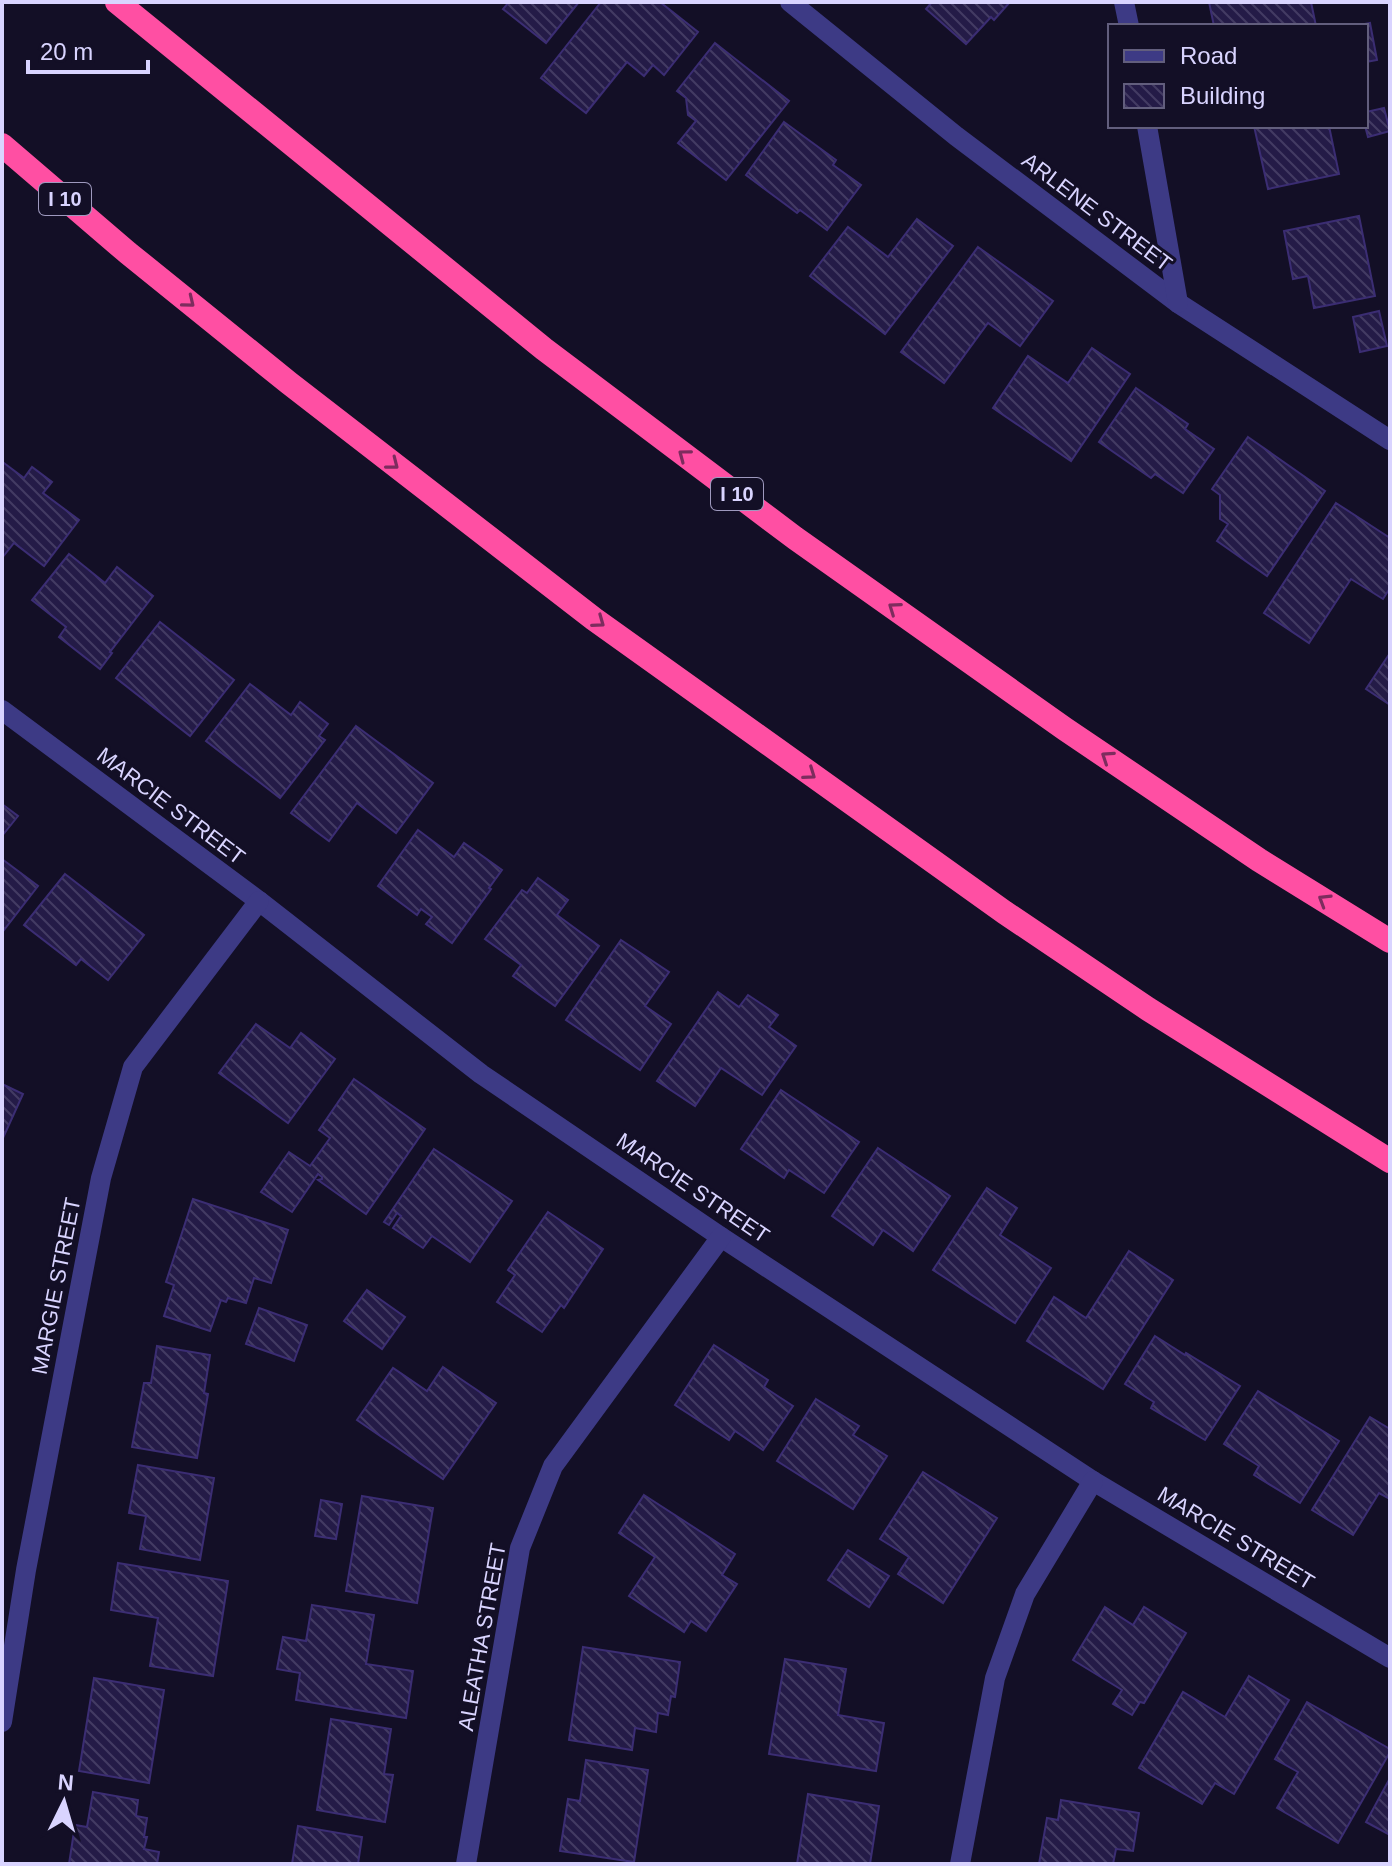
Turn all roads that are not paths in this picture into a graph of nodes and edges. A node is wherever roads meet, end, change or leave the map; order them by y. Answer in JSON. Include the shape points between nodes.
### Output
{"nodes":[{"id":1,"x":117,"y":2,"type":"edge"},
{"id":2,"x":790,"y":2,"type":"edge"},
{"id":3,"x":1124,"y":2,"type":"edge"},
{"id":4,"x":1129,"y":24,"type":"edge"},
{"id":5,"x":1147,"y":128,"type":"edge"},
{"id":6,"x":2,"y":145,"type":"edge"},
{"id":7,"x":2,"y":158,"type":"edge"},
{"id":8,"x":128,"y":253,"type":"junction"},
{"id":9,"x":1178,"y":303,"type":"junction"},
{"id":10,"x":1390,"y":440,"type":"edge"},
{"id":11,"x":2,"y":710,"type":"edge"},
{"id":12,"x":259,"y":901,"type":"junction"},
{"id":13,"x":1390,"y":941,"type":"edge"},
{"id":14,"x":1390,"y":1161,"type":"edge"},
{"id":15,"x":721,"y":1237,"type":"junction"},
{"id":16,"x":1093,"y":1481,"type":"junction"},
{"id":17,"x":1390,"y":1658,"type":"edge"},
{"id":18,"x":2,"y":1722,"type":"edge"},
{"id":19,"x":466,"y":1864,"type":"edge"},
{"id":20,"x":960,"y":1864,"type":"edge"}],
"edges":[{"from":13,"to":1,"type":"highway","number":"I 10","one_way":true,"via":[[1259,860],[795,538],[532,340]]},
{"from":2,"to":9,"type":"street","name":"ARLENE STREET","via":[[956,136]]},
{"from":3,"to":4,"type":"street"},
{"from":5,"to":9,"type":"street"},
{"from":6,"to":8,"type":"highway","number":"I 10"},
{"from":7,"to":8,"type":"highway"},
{"from":8,"to":14,"type":"highway","number":"I 10","one_way":true,"via":[[643,654],[1004,912]]},
{"from":9,"to":10,"type":"street","name":"ARLENE STREET"},
{"from":11,"to":12,"type":"street","name":"MARCIE STREET"},
{"from":12,"to":15,"type":"street","name":"MARCIE STREET","via":[[481,1074]]},
{"from":12,"to":18,"type":"street","name":"MARGIE STREET","via":[[133,1067],[101,1178]]},
{"from":15,"to":16,"type":"street","name":"MARCIE STREET"},
{"from":15,"to":19,"type":"street","name":"ALEATHA STREET","via":[[553,1466],[520,1548]]},
{"from":16,"to":17,"type":"street","name":"MARCIE STREET"},
{"from":16,"to":20,"type":"street","via":[[1025,1594],[995,1678]]}]}
